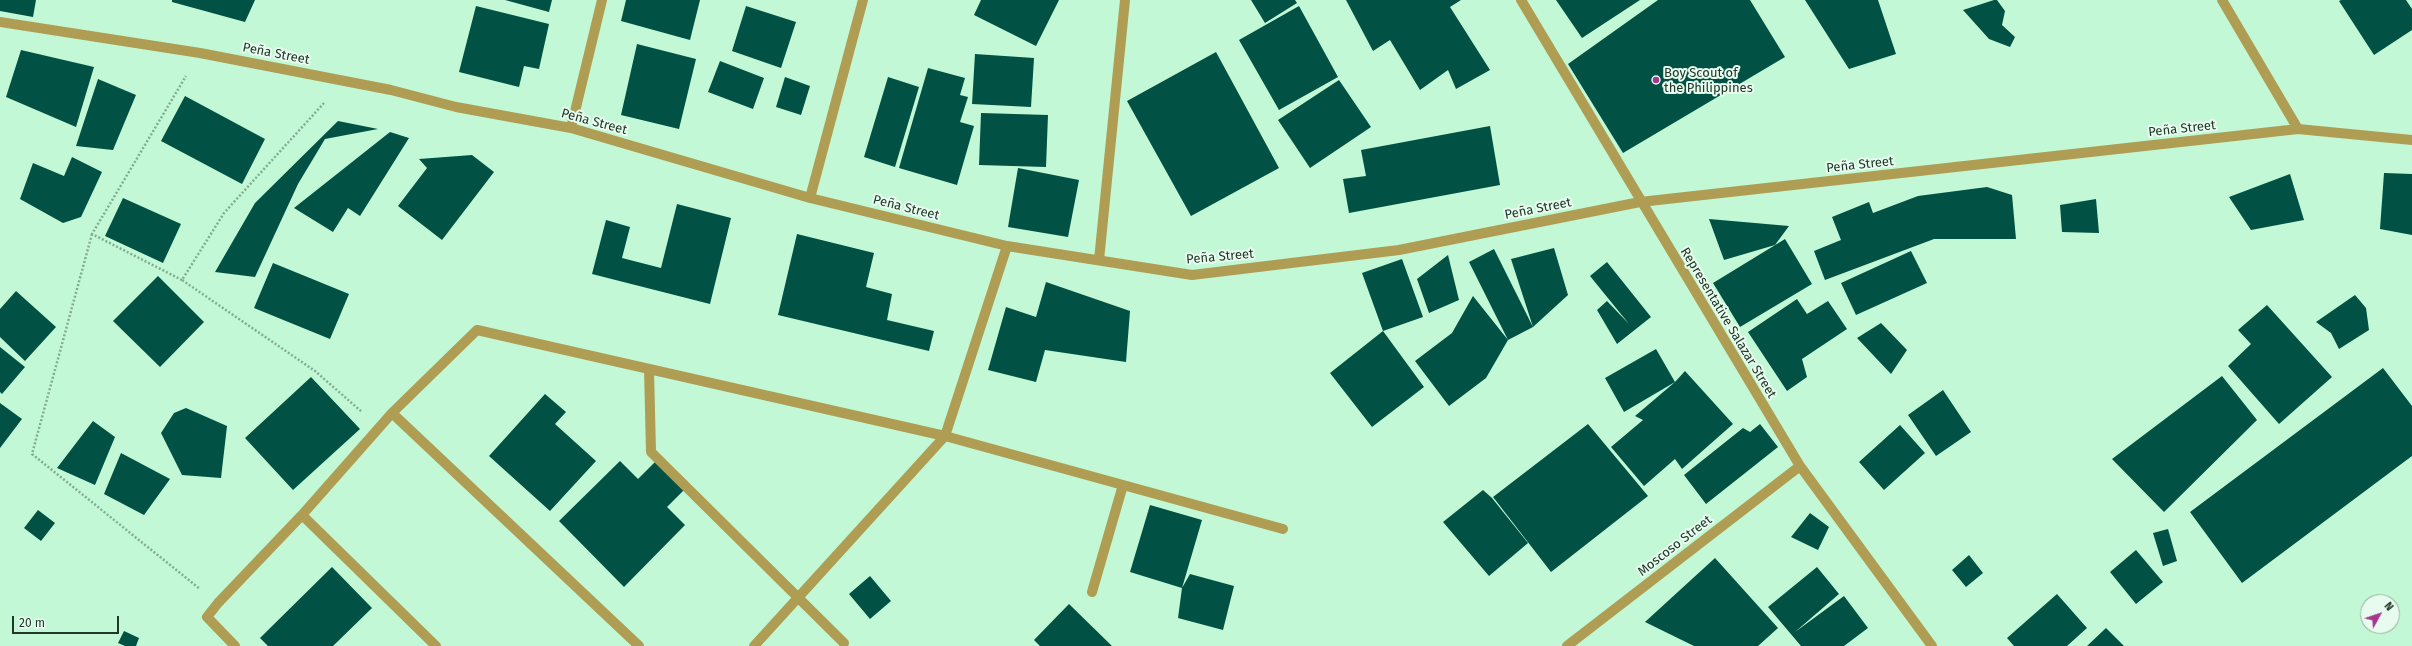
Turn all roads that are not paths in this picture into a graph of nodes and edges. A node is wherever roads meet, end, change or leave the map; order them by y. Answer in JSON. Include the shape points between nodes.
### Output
{"nodes":[{"id":1,"x":602,"y":0,"type":"edge"},
{"id":2,"x":863,"y":0,"type":"edge"},
{"id":3,"x":1125,"y":0,"type":"edge"},
{"id":4,"x":1521,"y":0,"type":"edge"},
{"id":5,"x":2222,"y":0,"type":"edge"},
{"id":6,"x":0,"y":22,"type":"edge"},
{"id":7,"x":571,"y":128,"type":"junction"},
{"id":8,"x":2298,"y":129,"type":"junction"},
{"id":9,"x":2412,"y":140,"type":"edge"},
{"id":10,"x":810,"y":198,"type":"junction"},
{"id":11,"x":1640,"y":202,"type":"junction"},
{"id":12,"x":1007,"y":246,"type":"junction"},
{"id":13,"x":1099,"y":260,"type":"junction"},
{"id":14,"x":648,"y":369,"type":"junction"},
{"id":15,"x":392,"y":413,"type":"junction"},
{"id":16,"x":945,"y":436,"type":"junction"},
{"id":17,"x":1800,"y":466,"type":"junction"},
{"id":18,"x":1122,"y":485,"type":"junction"},
{"id":19,"x":302,"y":515,"type":"junction"},
{"id":20,"x":1283,"y":529,"type":"dead end"},
{"id":21,"x":1092,"y":592,"type":"dead end"},
{"id":22,"x":798,"y":598,"type":"junction"},
{"id":23,"x":844,"y":643,"type":"dead end"},
{"id":24,"x":234,"y":646,"type":"edge"},
{"id":25,"x":436,"y":646,"type":"edge"},
{"id":26,"x":639,"y":646,"type":"edge"},
{"id":27,"x":754,"y":646,"type":"edge"},
{"id":28,"x":1567,"y":646,"type":"edge"},
{"id":29,"x":1932,"y":646,"type":"edge"}],
"edges":[{"from":1,"to":7,"type":"street"},
{"from":2,"to":10,"type":"street"},
{"from":3,"to":13,"type":"street"},
{"from":4,"to":11,"type":"street","name":"Representative Salazar Street"},
{"from":5,"to":8,"type":"street"},
{"from":6,"to":7,"type":"street","name":"Peña Street","via":[[200,53],[391,90],[456,107]]},
{"from":7,"to":10,"type":"street","name":"Peña Street"},
{"from":8,"to":9,"type":"street","name":"Peña Street"},
{"from":8,"to":11,"type":"street","name":"Peña Street"},
{"from":10,"to":12,"type":"street","name":"Peña Street"},
{"from":11,"to":13,"type":"street","name":"Peña Street","via":[[1399,250],[1192,276]]},
{"from":11,"to":17,"type":"street","name":"Representative Salazar Street"},
{"from":12,"to":13,"type":"street","name":"Peña Street"},
{"from":12,"to":16,"type":"street"},
{"from":14,"to":15,"type":"street","via":[[477,330]]},
{"from":14,"to":16,"type":"street"},
{"from":14,"to":22,"type":"street","via":[[651,452]]},
{"from":15,"to":19,"type":"street"},
{"from":15,"to":26,"type":"street"},
{"from":16,"to":18,"type":"street"},
{"from":16,"to":22,"type":"street"},
{"from":17,"to":28,"type":"street","name":"Moscoso Street"},
{"from":17,"to":29,"type":"street","name":"Representative Salazar Street"},
{"from":18,"to":20,"type":"street"},
{"from":18,"to":21,"type":"street"},
{"from":19,"to":24,"type":"street","via":[[207,617]]},
{"from":19,"to":25,"type":"street"},
{"from":22,"to":23,"type":"street"},
{"from":22,"to":27,"type":"street"}]}
